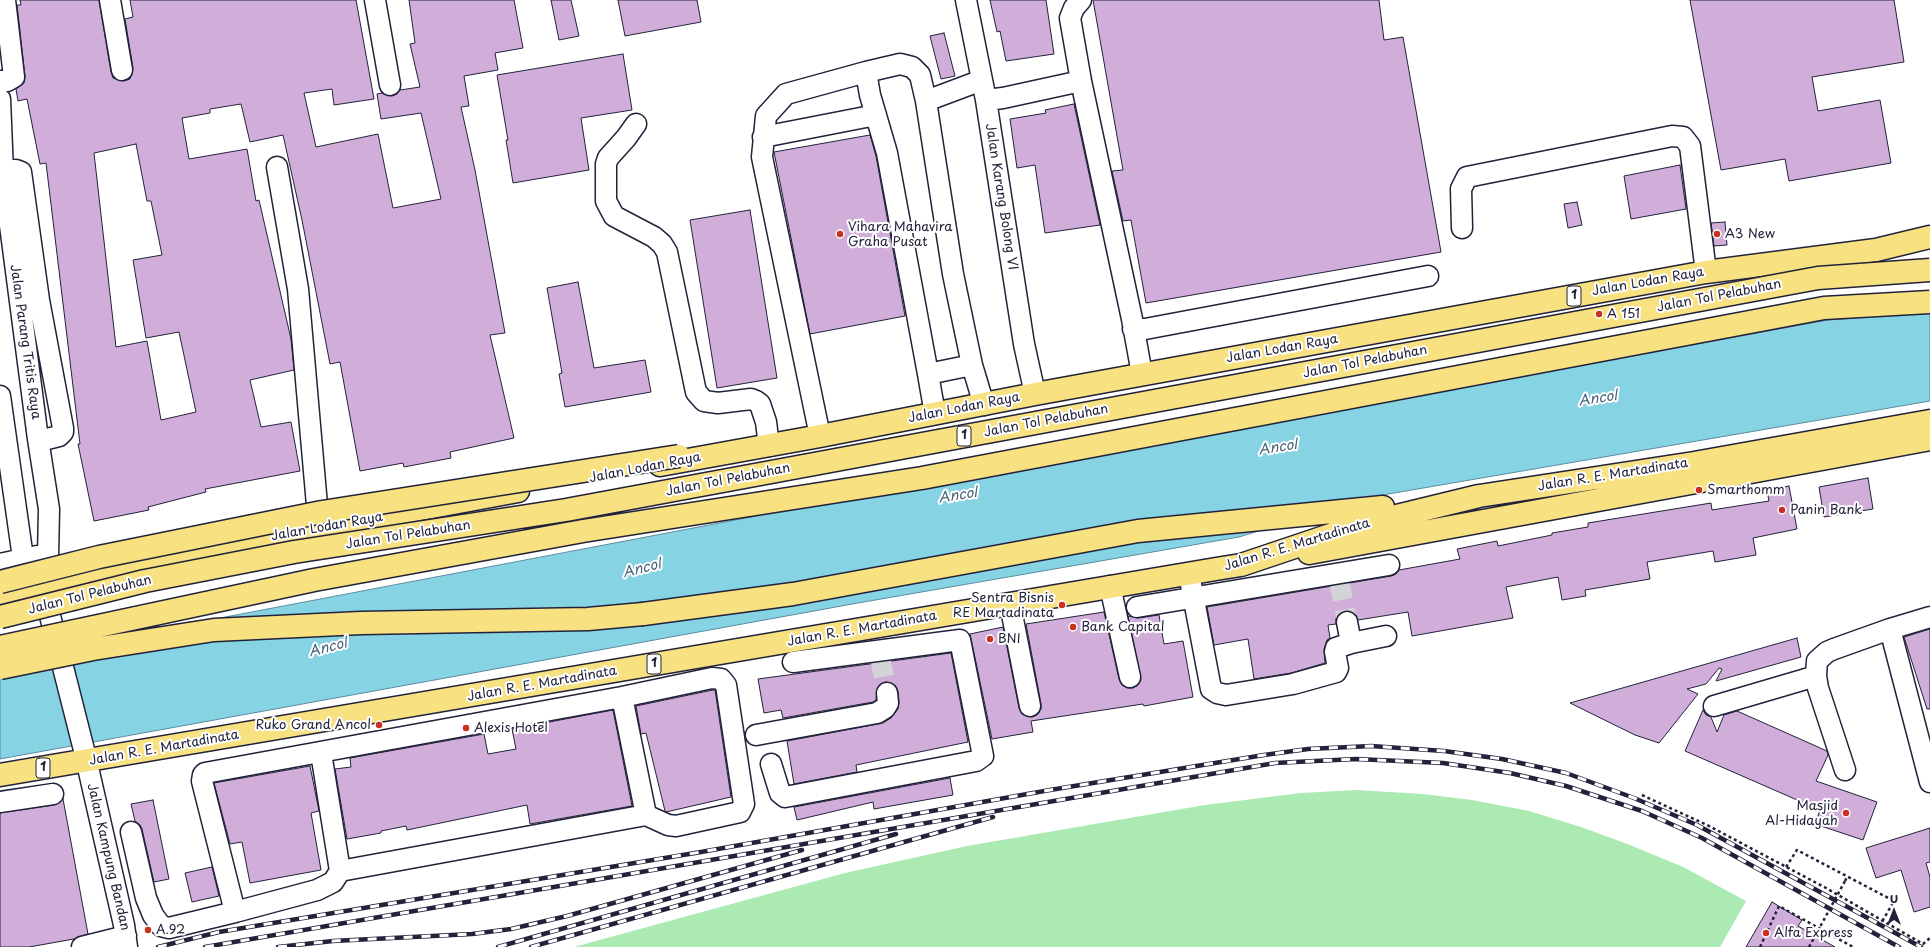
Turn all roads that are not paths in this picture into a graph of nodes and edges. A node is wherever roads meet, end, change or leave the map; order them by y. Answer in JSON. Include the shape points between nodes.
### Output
{"nodes":[{"id":1,"x":5,"y":0,"type":"edge"},
{"id":2,"x":110,"y":0,"type":"edge"},
{"id":3,"x":375,"y":0,"type":"edge"},
{"id":4,"x":966,"y":0,"type":"edge"},
{"id":5,"x":1081,"y":0,"type":"edge"},
{"id":6,"x":122,"y":70,"type":"dead end"},
{"id":7,"x":866,"y":72,"type":"junction"},
{"id":8,"x":982,"y":80,"type":"junction"},
{"id":9,"x":0,"y":81,"type":"edge"},
{"id":10,"x":1081,"y":81,"type":"junction"},
{"id":11,"x":390,"y":85,"type":"dead end"},
{"id":12,"x":0,"y":99,"type":"edge"},
{"id":13,"x":986,"y":100,"type":"junction"},
{"id":14,"x":926,"y":101,"type":"junction"},
{"id":15,"x":876,"y":115,"type":"junction"},
{"id":16,"x":636,"y":124,"type":"dead end"},
{"id":17,"x":763,"y":137,"type":"junction"},
{"id":18,"x":277,"y":167,"type":"dead end"},
{"id":19,"x":3,"y":172,"type":"junction"},
{"id":20,"x":1462,"y":228,"type":"dead end"},
{"id":21,"x":1930,"y":237,"type":"edge"},
{"id":22,"x":1930,"y":249,"type":"edge"},
{"id":23,"x":1876,"y":250,"type":"junction"},
{"id":24,"x":1930,"y":270,"type":"edge"},
{"id":25,"x":1706,"y":272,"type":"junction"},
{"id":26,"x":1428,"y":276,"type":"dead end"},
{"id":27,"x":40,"y":300,"type":"junction"},
{"id":28,"x":20,"y":302,"type":"junction"},
{"id":29,"x":1930,"y":302,"type":"edge"},
{"id":30,"x":1133,"y":329,"type":"junction"},
{"id":31,"x":972,"y":365,"type":"junction"},
{"id":32,"x":928,"y":374,"type":"junction"},
{"id":33,"x":1142,"y":374,"type":"junction"},
{"id":34,"x":1035,"y":394,"type":"junction"},
{"id":35,"x":0,"y":396,"type":"edge"},
{"id":36,"x":984,"y":404,"type":"junction"},
{"id":37,"x":935,"y":414,"type":"junction"},
{"id":38,"x":1930,"y":421,"type":"edge"},
{"id":39,"x":820,"y":436,"type":"junction"},
{"id":40,"x":38,"y":439,"type":"junction"},
{"id":41,"x":1930,"y":439,"type":"edge"},
{"id":42,"x":769,"y":446,"type":"junction"},
{"id":43,"x":3,"y":448,"type":"edge"},
{"id":44,"x":738,"y":450,"type":"junction"},
{"id":45,"x":1479,"y":496,"type":"junction"},
{"id":46,"x":319,"y":529,"type":"junction"},
{"id":47,"x":1332,"y":549,"type":"junction"},
{"id":48,"x":50,"y":553,"type":"junction"},
{"id":49,"x":24,"y":558,"type":"junction"},
{"id":50,"x":0,"y":564,"type":"edge"},
{"id":51,"x":1241,"y":565,"type":"junction"},
{"id":52,"x":1389,"y":565,"type":"dead end"},
{"id":53,"x":1189,"y":574,"type":"junction"},
{"id":54,"x":1338,"y":577,"type":"junction"},
{"id":55,"x":0,"y":582,"type":"edge"},
{"id":56,"x":1110,"y":586,"type":"junction"},
{"id":57,"x":43,"y":592,"type":"junction"},
{"id":58,"x":0,"y":596,"type":"edge"},
{"id":59,"x":1192,"y":598,"type":"junction"},
{"id":60,"x":1010,"y":604,"type":"junction"},
{"id":61,"x":1137,"y":607,"type":"dead end"},
{"id":62,"x":0,"y":617,"type":"edge"},
{"id":63,"x":1930,"y":618,"type":"edge"},
{"id":64,"x":1347,"y":622,"type":"tunnel mouth"},
{"id":65,"x":1890,"y":629,"type":"junction"},
{"id":66,"x":836,"y":633,"type":"junction"},
{"id":67,"x":1386,"y":636,"type":"dead end"},
{"id":68,"x":1351,"y":643,"type":"junction"},
{"id":69,"x":0,"y":647,"type":"edge"},
{"id":70,"x":840,"y":656,"type":"junction"},
{"id":71,"x":793,"y":662,"type":"dead end"},
{"id":72,"x":0,"y":668,"type":"edge"},
{"id":73,"x":1816,"y":676,"type":"junction"},
{"id":74,"x":1130,"y":677,"type":"dead end"},
{"id":75,"x":493,"y":692,"type":"junction"},
{"id":76,"x":887,"y":693,"type":"tunnel mouth"},
{"id":77,"x":622,"y":697,"type":"junction"},
{"id":78,"x":1030,"y":706,"type":"dead end"},
{"id":79,"x":1714,"y":706,"type":"dead end"},
{"id":80,"x":500,"y":719,"type":"junction"},
{"id":81,"x":756,"y":735,"type":"dead end"},
{"id":82,"x":321,"y":753,"type":"junction"},
{"id":83,"x":85,"y":755,"type":"junction"},
{"id":84,"x":771,"y":764,"type":"dead end"},
{"id":85,"x":1845,"y":770,"type":"dead end"},
{"id":86,"x":0,"y":775,"type":"edge"},
{"id":87,"x":1930,"y":782,"type":"edge"},
{"id":88,"x":53,"y":794,"type":"dead end"},
{"id":89,"x":0,"y":802,"type":"edge"},
{"id":90,"x":646,"y":815,"type":"junction"},
{"id":91,"x":131,"y":832,"type":"dead end"},
{"id":92,"x":340,"y":872,"type":"junction"},
{"id":93,"x":235,"y":912,"type":"junction"},
{"id":94,"x":153,"y":915,"type":"junction"},
{"id":95,"x":126,"y":936,"type":"edge"},
{"id":96,"x":82,"y":947,"type":"edge"}],
"edges":[{"from":1,"to":9,"type":"street","via":[[14,77]]},
{"from":2,"to":6,"type":"street"},
{"from":3,"to":11,"type":"street"},
{"from":4,"to":8,"type":"street","name":"Jalan Karang Bolong VI"},
{"from":5,"to":10,"type":"street","via":[[1070,18]]},
{"from":7,"to":14,"type":"street","via":[[900,64],[912,67],[920,75]]},
{"from":7,"to":15,"type":"street"},
{"from":7,"to":17,"type":"street","via":[[786,94],[766,116]]},
{"from":8,"to":13,"type":"street","name":"Jalan Karang Bolong VI"},
{"from":8,"to":14,"type":"street"},
{"from":10,"to":13,"type":"street"},
{"from":10,"to":30,"type":"street"},
{"from":12,"to":19,"type":"street","name":"Jalan Parang Tritis Raya"},
{"from":13,"to":34,"type":"street","name":"Jalan Karang Bolong VI","via":[[1024,344]]},
{"from":14,"to":31,"type":"street","via":[[953,274]]},
{"from":15,"to":17,"type":"street"},
{"from":15,"to":32,"type":"street","via":[[887,153]]},
{"from":16,"to":42,"type":"street","via":[[608,158],[606,201],[614,216],[654,237],[667,252],[696,392],[704,401],[756,401],[760,404],[766,422]]},
{"from":17,"to":39,"type":"street","via":[[762,157]]},
{"from":18,"to":46,"type":"street","via":[[298,289]]},
{"from":19,"to":27,"type":"street","via":[[21,172]]},
{"from":19,"to":28,"type":"street","name":"Jalan Parang Tritis Raya"},
{"from":20,"to":25,"type":"street","via":[[1461,189],[1467,177],[1672,136],[1683,137],[1690,146]]},
{"from":21,"to":23,"type":"highway","name":"Jalan Lodan Raya","number":"1"},
{"from":22,"to":23,"type":"highway"},
{"from":23,"to":25,"type":"highway","name":"Jalan Lodan Raya","number":"1"},
{"from":24,"to":62,"type":"highway","name":"Jalan Tol Pelabuhan","number":"1","bridge":true,"via":[[1818,278],[566,510],[294,552],[145,581]]},
{"from":25,"to":33,"type":"highway","name":"Jalan Lodan Raya","number":"1"},
{"from":26,"to":30,"type":"street","via":[[1145,329]]},
{"from":27,"to":28,"type":"street"},
{"from":27,"to":40,"type":"street","via":[[63,432],[60,436]]},
{"from":28,"to":40,"type":"street","name":"Jalan Parang Tritis Raya"},
{"from":29,"to":69,"type":"highway","name":"Jalan Tol Pelabuhan","bridge":true,"via":[[1816,310],[922,478],[582,531],[314,580]]},
{"from":30,"to":33,"type":"street"},
{"from":31,"to":32,"type":"street"},
{"from":31,"to":36,"type":"street"},
{"from":32,"to":37,"type":"street"},
{"from":33,"to":34,"type":"highway","name":"Jalan Lodan Raya","number":"1"},
{"from":34,"to":36,"type":"highway","name":"Jalan Lodan Raya","number":"1"},
{"from":35,"to":43,"type":"street"},
{"from":36,"to":37,"type":"highway","name":"Jalan Lodan Raya","number":"1"},
{"from":37,"to":39,"type":"highway","name":"Jalan Lodan Raya","number":"1"},
{"from":38,"to":45,"type":"highway","name":"Jalan R. E. Martadinata","number":"1","via":[[1694,463]]},
{"from":39,"to":42,"type":"highway","name":"Jalan Lodan Raya","number":"1"},
{"from":40,"to":48,"type":"street","name":"Jalan Parang Tritis Raya","via":[[49,509]]},
{"from":41,"to":47,"type":"highway"},
{"from":42,"to":44,"type":"highway","name":"Jalan Lodan Raya","number":"1"},
{"from":43,"to":49,"type":"street"},
{"from":44,"to":46,"type":"highway","name":"Jalan Lodan Raya","number":"1"},
{"from":44,"to":55,"type":"highway","bridge":true,"via":[[679,456],[322,512],[99,557]]},
{"from":45,"to":51,"type":"highway","name":"Jalan R. E. Martadinata","number":"1","via":[[1360,525]]},
{"from":45,"to":72,"type":"highway","bridge":true,"via":[[1343,512],[1138,531],[793,594],[643,614],[588,620],[361,623],[214,630],[93,649]]},
{"from":46,"to":57,"type":"highway","name":"Jalan Lodan Raya","number":"1"},
{"from":47,"to":51,"type":"highway"},
{"from":47,"to":54,"type":"street"},
{"from":48,"to":49,"type":"street"},
{"from":48,"to":57,"type":"street","name":"Jalan Parang Tritis Raya"},
{"from":49,"to":50,"type":"street"},
{"from":49,"to":57,"type":"street"},
{"from":51,"to":53,"type":"highway","name":"Jalan R. E. Martadinata","number":"1"},
{"from":52,"to":54,"type":"street"},
{"from":53,"to":56,"type":"highway","name":"Jalan R. E. Martadinata","number":"1"},
{"from":53,"to":59,"type":"street"},
{"from":54,"to":59,"type":"street"},
{"from":56,"to":60,"type":"highway","name":"Jalan R. E. Martadinata","number":"1"},
{"from":56,"to":74,"type":"street"},
{"from":57,"to":58,"type":"highway","name":"Jalan Lodan Raya","number":"1"},
{"from":57,"to":83,"type":"street","name":"Jalan Kampung Bandan"},
{"from":59,"to":61,"type":"street"},
{"from":59,"to":68,"type":"street","via":[[1211,689],[1217,693],[1226,695],[1293,684],[1336,672],[1336,648]]},
{"from":60,"to":66,"type":"highway","name":"Jalan R. E. Martadinata","number":"1"},
{"from":60,"to":78,"type":"street"},
{"from":63,"to":65,"type":"street"},
{"from":64,"to":68,"type":"street"},
{"from":65,"to":73,"type":"street","via":[[1827,652],[1817,661]]},
{"from":65,"to":87,"type":"street"},
{"from":66,"to":70,"type":"street"},
{"from":66,"to":75,"type":"highway","name":"Jalan R. E. Martadinata","number":"1"},
{"from":67,"to":68,"type":"street"},
{"from":70,"to":71,"type":"street"},
{"from":70,"to":84,"type":"street","via":[[879,654],[960,640],[983,756],[976,761],[785,797],[780,792]]},
{"from":73,"to":79,"type":"street"},
{"from":73,"to":85,"type":"street"},
{"from":75,"to":80,"type":"street"},
{"from":75,"to":83,"type":"highway","name":"Jalan R. E. Martadinata","number":"1"},
{"from":76,"to":81,"type":"street","via":[[888,703],[877,713]]},
{"from":77,"to":80,"type":"street"},
{"from":77,"to":90,"type":"street"},
{"from":77,"to":90,"type":"street","via":[[712,678],[721,679],[726,685],[744,804],[740,812],[676,826]]},
{"from":80,"to":82,"type":"street"},
{"from":82,"to":92,"type":"street"},
{"from":82,"to":93,"type":"street","via":[[203,775],[202,781]]},
{"from":83,"to":86,"type":"highway","name":"Jalan R. E. Martadinata","number":"1"},
{"from":83,"to":95,"type":"street","name":"Jalan Kampung Bandan"},
{"from":88,"to":89,"type":"street"},
{"from":90,"to":92,"type":"street"},
{"from":91,"to":94,"type":"street","via":[[146,898]]},
{"from":92,"to":93,"type":"street","via":[[333,882],[317,890]]},
{"from":93,"to":94,"type":"street","via":[[169,928],[161,926]]},
{"from":94,"to":95,"type":"street"},
{"from":95,"to":96,"type":"street"}]}
